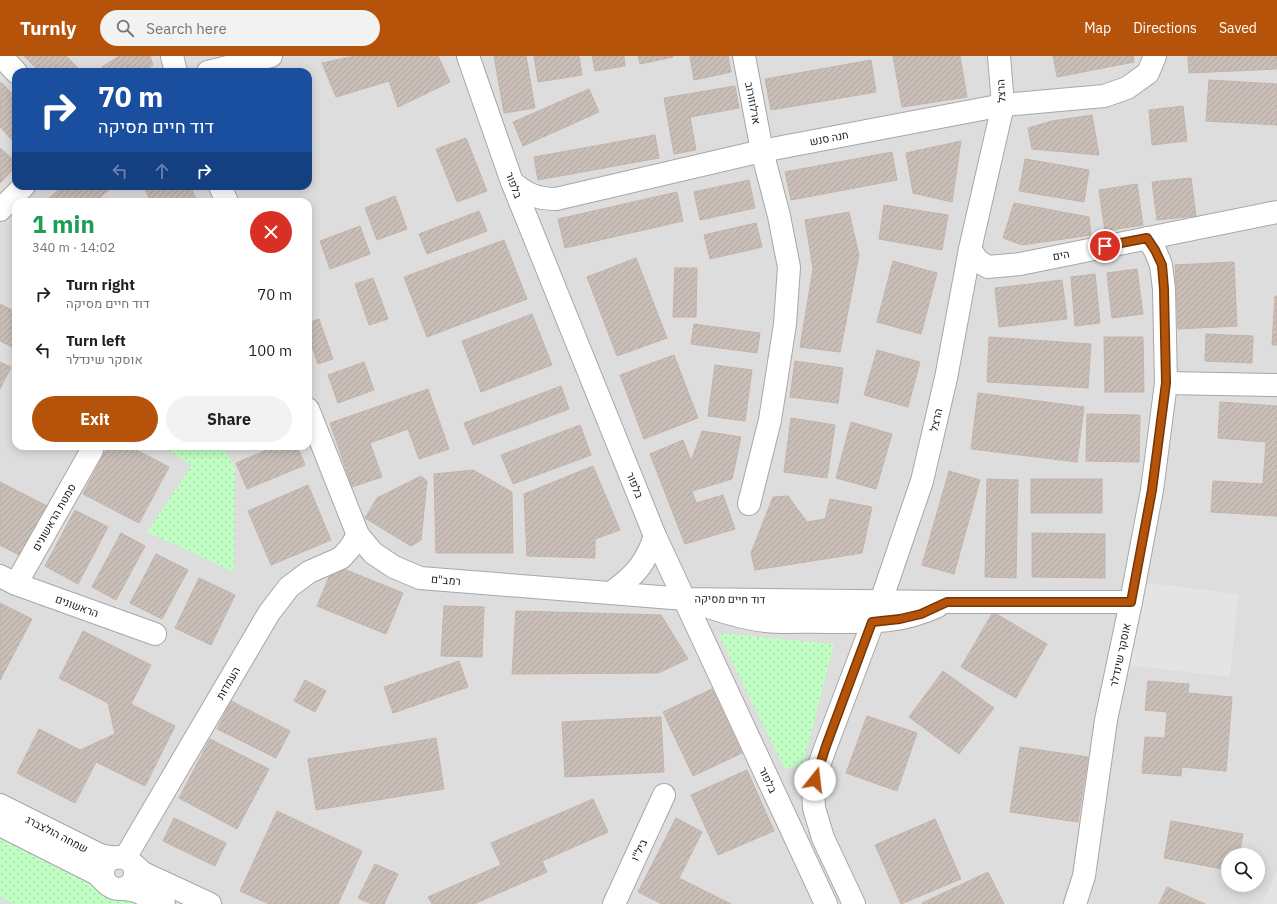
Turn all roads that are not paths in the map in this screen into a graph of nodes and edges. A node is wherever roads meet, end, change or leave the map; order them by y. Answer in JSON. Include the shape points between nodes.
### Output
{"nodes":[{"id":1,"x":1,"y":56,"type":"edge"},
{"id":2,"x":172,"y":56,"type":"edge"},
{"id":3,"x":271,"y":56,"type":"edge"},
{"id":4,"x":468,"y":56,"type":"edge"},
{"id":5,"x":744,"y":56,"type":"edge"},
{"id":6,"x":999,"y":56,"type":"edge"},
{"id":7,"x":1152,"y":65,"type":"edge"},
{"id":8,"x":12,"y":68,"type":"edge"},
{"id":9,"x":175,"y":68,"type":"edge"},
{"id":10,"x":224,"y":68,"type":"edge"},
{"id":11,"x":1003,"y":104,"type":"junction"},
{"id":12,"x":762,"y":151,"type":"junction"},
{"id":13,"x":512,"y":182,"type":"junction"},
{"id":14,"x":20,"y":190,"type":"edge"},
{"id":15,"x":12,"y":198,"type":"edge"},
{"id":16,"x":12,"y":198,"type":"edge"},
{"id":17,"x":0,"y":210,"type":"edge"},
{"id":18,"x":1277,"y":212,"type":"edge"},
{"id":19,"x":1147,"y":238,"type":"junction"},
{"id":20,"x":970,"y":249,"type":"junction"},
{"id":21,"x":1166,"y":383,"type":"junction"},
{"id":22,"x":1277,"y":385,"type":"edge"},
{"id":23,"x":312,"y":419,"type":"edge"},
{"id":24,"x":92,"y":450,"type":"dead end"},
{"id":25,"x":749,"y":504,"type":"dead end"},
{"id":26,"x":358,"y":535,"type":"junction"},
{"id":27,"x":655,"y":536,"type":"junction"},
{"id":28,"x":8,"y":580,"type":"edge"},
{"id":29,"x":611,"y":593,"type":"junction"},
{"id":30,"x":685,"y":599,"type":"junction"},
{"id":31,"x":881,"y":601,"type":"junction"},
{"id":32,"x":947,"y":602,"type":"junction"},
{"id":33,"x":1131,"y":602,"type":"junction"},
{"id":34,"x":872,"y":622,"type":"junction"},
{"id":35,"x":155,"y":634,"type":"dead end"},
{"id":36,"x":664,"y":795,"type":"dead end"},
{"id":37,"x":0,"y":805,"type":"edge"},
{"id":38,"x":0,"y":825,"type":"edge"},
{"id":39,"x":125,"y":860,"type":"junction"},
{"id":40,"x":113,"y":892,"type":"edge"},
{"id":41,"x":164,"y":904,"type":"edge"},
{"id":42,"x":210,"y":904,"type":"edge"},
{"id":43,"x":614,"y":904,"type":"edge"},
{"id":44,"x":826,"y":904,"type":"edge"},
{"id":45,"x":854,"y":904,"type":"edge"},
{"id":46,"x":1076,"y":904,"type":"edge"}],
"edges":[{"from":1,"to":8,"type":"street"},
{"from":2,"to":9,"type":"street"},
{"from":3,"to":10,"type":"street"},
{"from":4,"to":13,"type":"street","name":"בלפור"},
{"from":5,"to":12,"type":"street","name":"ארלוזורוב"},
{"from":6,"to":11,"type":"street","name":"הרצל"},
{"from":7,"to":11,"type":"street","name":"חנה סנש","via":[[1127,88],[1104,96]]},
{"from":11,"to":12,"type":"street","name":"חנה סנש"},
{"from":11,"to":20,"type":"street","name":"הרצל"},
{"from":12,"to":13,"type":"street","name":"חנה סנש","via":[[556,199],[532,196]]},
{"from":12,"to":25,"type":"street","name":"ארלוזורוב","via":[[789,267],[785,324],[770,420]]},
{"from":13,"to":27,"type":"street","name":"בלפור"},
{"from":14,"to":16,"type":"street"},
{"from":15,"to":17,"type":"street"},
{"from":18,"to":19,"type":"street","name":"הים"},
{"from":19,"to":20,"type":"street","name":"הים","via":[[1020,264],[988,267],[978,261]]},
{"from":19,"to":21,"type":"street","name":"אוסקר שינדלר","via":[[1162,265]]},
{"from":20,"to":31,"type":"street","name":"הרצל","via":[[946,378],[922,481]]},
{"from":21,"to":22,"type":"street"},
{"from":21,"to":33,"type":"street","name":"אוסקר שינדלר","via":[[1152,490]]},
{"from":23,"to":26,"type":"street","name":"רמב\"ם"},
{"from":24,"to":28,"type":"street","name":"סמטת הראשונים"},
{"from":26,"to":29,"type":"street","name":"רמב\"ם","via":[[373,554],[394,567],[420,578]]},
{"from":26,"to":39,"type":"street","name":"העמדות","via":[[341,558],[309,572],[289,587],[269,612]]},
{"from":27,"to":29,"type":"street","via":[[642,565],[631,578]]},
{"from":27,"to":30,"type":"street","name":"בלפור"},
{"from":28,"to":35,"type":"street","name":"הראשונים"},
{"from":29,"to":30,"type":"street","name":"רמב\"ם"},
{"from":30,"to":31,"type":"street","name":"דוד חיים מסיקה"},
{"from":30,"to":34,"type":"street","name":"דוד חיים מסיקה","via":[[730,614],[765,621]]},
{"from":30,"to":44,"type":"street","name":"בלפור"},
{"from":31,"to":32,"type":"street","name":"דוד חיים מסיקה"},
{"from":31,"to":34,"type":"street","name":"הרצל"},
{"from":32,"to":33,"type":"street","name":"דוד חיים מסיקה"},
{"from":32,"to":34,"type":"street","name":"דוד חיים מסיקה","via":[[921,614]]},
{"from":33,"to":46,"type":"street","name":"אוסקר שינדלר","via":[[1106,720],[1084,876]]},
{"from":34,"to":45,"type":"street","name":"הרצל","via":[[817,770],[813,789],[814,808],[823,838]]},
{"from":36,"to":43,"type":"street","name":"ביל\"ו"},
{"from":37,"to":39,"type":"street","name":"שמחה הולצברג","via":[[102,856]]},
{"from":38,"to":40,"type":"street","name":"שמחה הולצברג","via":[[97,874]]},
{"from":39,"to":40,"type":"street","via":[[135,874],[134,879],[132,883]]},
{"from":39,"to":42,"type":"street","name":"שמחה הולצברג","via":[[143,874]]},
{"from":40,"to":41,"type":"street","name":"שמחה הולצברג","via":[[136,891]]}]}
